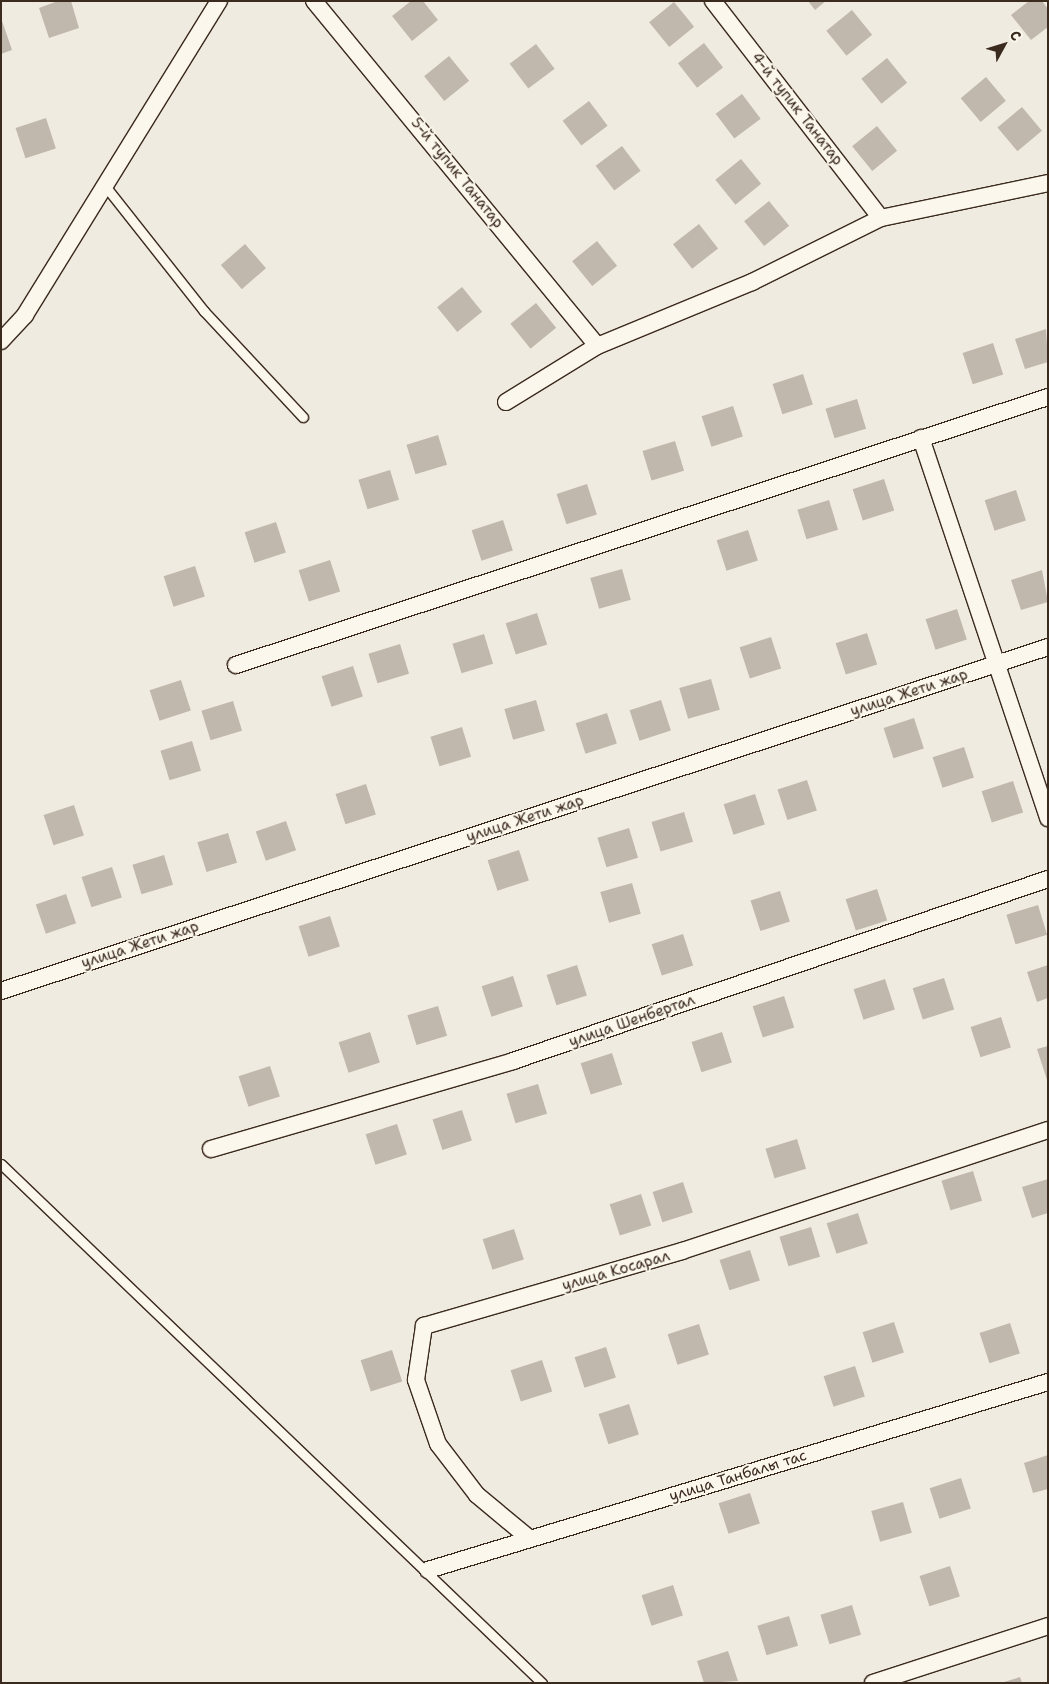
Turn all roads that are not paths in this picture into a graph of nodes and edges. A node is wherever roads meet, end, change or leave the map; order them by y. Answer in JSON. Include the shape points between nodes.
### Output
{"nodes":[{"id":1,"x":219,"y":1,"type":"edge"},
{"id":2,"x":314,"y":1,"type":"edge"},
{"id":3,"x":713,"y":1,"type":"edge"},
{"id":4,"x":1048,"y":183,"type":"edge"},
{"id":5,"x":106,"y":187,"type":"junction"},
{"id":6,"x":881,"y":218,"type":"junction"},
{"id":7,"x":1,"y":341,"type":"edge"},
{"id":8,"x":598,"y":346,"type":"junction"},
{"id":9,"x":1048,"y":397,"type":"edge"},
{"id":10,"x":506,"y":402,"type":"dead end"},
{"id":11,"x":303,"y":417,"type":"dead end"},
{"id":12,"x":922,"y":438,"type":"junction"},
{"id":13,"x":1048,"y":647,"type":"edge"},
{"id":14,"x":997,"y":664,"type":"junction"},
{"id":15,"x":236,"y":665,"type":"dead end"},
{"id":16,"x":1048,"y":818,"type":"edge"},
{"id":17,"x":1048,"y":880,"type":"edge"},
{"id":18,"x":1,"y":991,"type":"edge"},
{"id":19,"x":1048,"y":1130,"type":"edge"},
{"id":20,"x":211,"y":1149,"type":"dead end"},
{"id":21,"x":1,"y":1164,"type":"edge"},
{"id":22,"x":1048,"y":1382,"type":"edge"},
{"id":23,"x":530,"y":1539,"type":"junction"},
{"id":24,"x":428,"y":1570,"type":"junction"},
{"id":25,"x":1048,"y":1626,"type":"edge"},
{"id":26,"x":542,"y":1683,"type":"edge"},
{"id":27,"x":873,"y":1683,"type":"edge"}],
"edges":[{"from":1,"to":5,"type":"street"},
{"from":2,"to":8,"type":"street","name":"5-й тупик Танатар"},
{"from":3,"to":6,"type":"street","name":"4-й тупик Танатар"},
{"from":4,"to":6,"type":"street"},
{"from":5,"to":7,"type":"street","via":[[25,316]]},
{"from":5,"to":11,"type":"lane","via":[[204,311]]},
{"from":6,"to":8,"type":"street","via":[[752,282]]},
{"from":8,"to":10,"type":"street"},
{"from":9,"to":12,"type":"street"},
{"from":12,"to":14,"type":"street"},
{"from":12,"to":15,"type":"street"},
{"from":13,"to":14,"type":"street","name":"улица Жети жар"},
{"from":14,"to":16,"type":"street"},
{"from":14,"to":18,"type":"street","name":"улица Жети жар"},
{"from":17,"to":20,"type":"street","name":"улица Шенбертал","via":[[513,1062]]},
{"from":19,"to":23,"type":"street","name":"улица Косарал","via":[[682,1251],[424,1326],[416,1380],[438,1444],[477,1495]]},
{"from":21,"to":24,"type":"lane"},
{"from":22,"to":23,"type":"street","name":"улица Танбалы тас"},
{"from":23,"to":24,"type":"street","name":"улица Танбалы тас"},
{"from":24,"to":26,"type":"lane"},
{"from":25,"to":27,"type":"street"}]}
